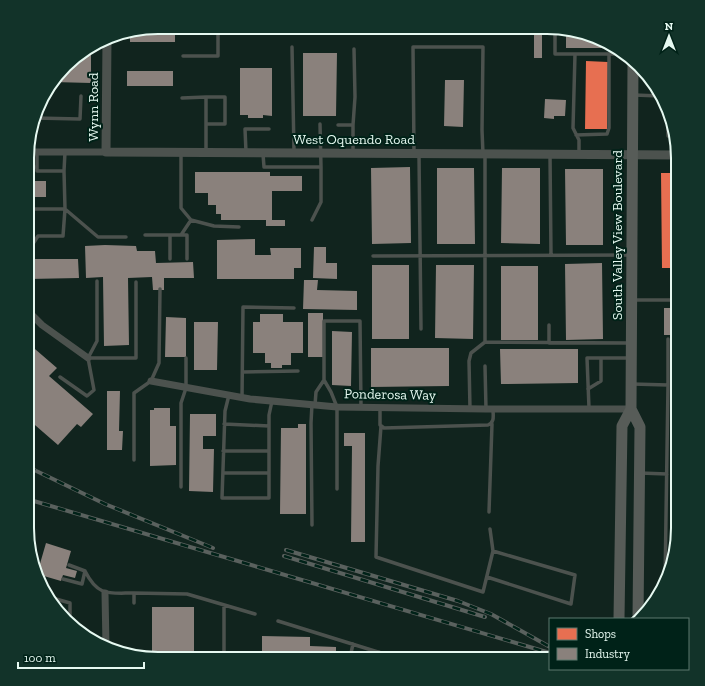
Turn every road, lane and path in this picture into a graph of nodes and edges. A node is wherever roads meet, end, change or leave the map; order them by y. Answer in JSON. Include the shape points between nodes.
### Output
{"nodes":[{"id":1,"x":218,"y":34,"type":"edge"},
{"id":2,"x":555,"y":35,"type":"dead end"},
{"id":3,"x":107,"y":45,"type":"edge"},
{"id":4,"x":292,"y":47,"type":"dead end"},
{"id":5,"x":354,"y":49,"type":"dead end"},
{"id":6,"x":575,"y":54,"type":"junction"},
{"id":7,"x":609,"y":54,"type":"junction"},
{"id":8,"x":614,"y":54,"type":"edge"},
{"id":9,"x":183,"y":56,"type":"dead end"},
{"id":10,"x":633,"y":69,"type":"edge"},
{"id":11,"x":633,"y":95,"type":"junction"},
{"id":12,"x":81,"y":96,"type":"dead end"},
{"id":13,"x":654,"y":96,"type":"edge"},
{"id":14,"x":182,"y":98,"type":"dead end"},
{"id":15,"x":206,"y":98,"type":"junction"},
{"id":16,"x":41,"y":118,"type":"edge"},
{"id":17,"x":206,"y":124,"type":"junction"},
{"id":18,"x":320,"y":124,"type":"dead end"},
{"id":19,"x":338,"y":125,"type":"dead end"},
{"id":20,"x":353,"y":125,"type":"junction"},
{"id":21,"x":269,"y":129,"type":"dead end"},
{"id":22,"x":668,"y":130,"type":"edge"},
{"id":23,"x":576,"y":135,"type":"junction"},
{"id":24,"x":668,"y":136,"type":"dead end"},
{"id":25,"x":37,"y":152,"type":"joint"},
{"id":26,"x":65,"y":152,"type":"junction"},
{"id":27,"x":106,"y":152,"type":"junction"},
{"id":28,"x":180,"y":152,"type":"junction"},
{"id":29,"x":206,"y":153,"type":"junction"},
{"id":30,"x":246,"y":153,"type":"junction"},
{"id":31,"x":264,"y":153,"type":"junction"},
{"id":32,"x":294,"y":153,"type":"junction"},
{"id":33,"x":321,"y":153,"type":"junction"},
{"id":34,"x":353,"y":153,"type":"junction"},
{"id":35,"x":417,"y":153,"type":"junction"},
{"id":36,"x":484,"y":154,"type":"junction"},
{"id":37,"x":550,"y":154,"type":"junction"},
{"id":38,"x":579,"y":154,"type":"junction"},
{"id":39,"x":633,"y":154,"type":"junction"},
{"id":40,"x":671,"y":155,"type":"edge"},
{"id":41,"x":37,"y":167,"type":"joint"},
{"id":42,"x":321,"y":167,"type":"junction"},
{"id":43,"x":64,"y":171,"type":"junction"},
{"id":44,"x":34,"y":209,"type":"edge"},
{"id":45,"x":65,"y":209,"type":"junction"},
{"id":46,"x":191,"y":220,"type":"junction"},
{"id":47,"x":312,"y":220,"type":"dead end"},
{"id":48,"x":239,"y":227,"type":"dead end"},
{"id":49,"x":145,"y":235,"type":"dead end"},
{"id":50,"x":170,"y":235,"type":"junction"},
{"id":51,"x":181,"y":235,"type":"junction"},
{"id":52,"x":126,"y":237,"type":"dead end"},
{"id":53,"x":34,"y":242,"type":"edge"},
{"id":54,"x":485,"y":255,"type":"junction"},
{"id":55,"x":552,"y":255,"type":"junction"},
{"id":56,"x":632,"y":255,"type":"junction"},
{"id":57,"x":373,"y":256,"type":"dead end"},
{"id":58,"x":420,"y":256,"type":"junction"},
{"id":59,"x":187,"y":258,"type":"dead end"},
{"id":60,"x":170,"y":259,"type":"dead end"},
{"id":61,"x":97,"y":280,"type":"dead end"},
{"id":62,"x":136,"y":282,"type":"dead end"},
{"id":63,"x":160,"y":289,"type":"dead end"},
{"id":64,"x":632,"y":300,"type":"junction"},
{"id":65,"x":671,"y":300,"type":"edge"},
{"id":66,"x":294,"y":308,"type":"dead end"},
{"id":67,"x":34,"y":317,"type":"edge"},
{"id":68,"x":549,"y":325,"type":"dead end"},
{"id":69,"x":421,"y":329,"type":"dead end"},
{"id":70,"x":668,"y":339,"type":"dead end"},
{"id":71,"x":485,"y":342,"type":"junction"},
{"id":72,"x":549,"y":343,"type":"junction"},
{"id":73,"x":631,"y":343,"type":"junction"},
{"id":74,"x":88,"y":358,"type":"junction"},
{"id":75,"x":186,"y":358,"type":"dead end"},
{"id":76,"x":601,"y":358,"type":"junction"},
{"id":77,"x":631,"y":358,"type":"junction"},
{"id":78,"x":485,"y":366,"type":"dead end"},
{"id":79,"x":298,"y":371,"type":"dead end"},
{"id":80,"x":243,"y":372,"type":"junction"},
{"id":81,"x":60,"y":377,"type":"dead end"},
{"id":82,"x":324,"y":380,"type":"junction"},
{"id":83,"x":151,"y":381,"type":"junction"},
{"id":84,"x":631,"y":384,"type":"junction"},
{"id":85,"x":668,"y":384,"type":"junction"},
{"id":86,"x":186,"y":388,"type":"junction"},
{"id":87,"x":588,"y":389,"type":"junction"},
{"id":88,"x":229,"y":395,"type":"junction"},
{"id":89,"x":242,"y":398,"type":"junction"},
{"id":90,"x":272,"y":401,"type":"junction"},
{"id":91,"x":314,"y":405,"type":"junction"},
{"id":92,"x":337,"y":407,"type":"junction"},
{"id":93,"x":361,"y":407,"type":"junction"},
{"id":94,"x":380,"y":407,"type":"junction"},
{"id":95,"x":589,"y":408,"type":"junction"},
{"id":96,"x":631,"y":408,"type":"junction"},
{"id":97,"x":470,"y":409,"type":"junction"},
{"id":98,"x":489,"y":409,"type":"junction"},
{"id":99,"x":224,"y":424,"type":"junction"},
{"id":100,"x":492,"y":424,"type":"junction"},
{"id":101,"x":269,"y":426,"type":"junction"},
{"id":102,"x":381,"y":426,"type":"junction"},
{"id":103,"x":223,"y":451,"type":"junction"},
{"id":104,"x":269,"y":451,"type":"junction"},
{"id":105,"x":134,"y":460,"type":"dead end"},
{"id":106,"x":222,"y":473,"type":"junction"},
{"id":107,"x":269,"y":473,"type":"junction"},
{"id":108,"x":639,"y":473,"type":"junction"},
{"id":109,"x":667,"y":474,"type":"junction"},
{"id":110,"x":181,"y":487,"type":"dead end"},
{"id":111,"x":337,"y":489,"type":"dead end"},
{"id":112,"x":489,"y":512,"type":"dead end"},
{"id":113,"x":312,"y":525,"type":"dead end"},
{"id":114,"x":490,"y":529,"type":"dead end"},
{"id":115,"x":493,"y":551,"type":"junction"},
{"id":116,"x":665,"y":564,"type":"edge"},
{"id":117,"x":69,"y":565,"type":"dead end"},
{"id":118,"x":85,"y":570,"type":"junction"},
{"id":119,"x":487,"y":577,"type":"junction"},
{"id":120,"x":63,"y":579,"type":"dead end"},
{"id":121,"x":105,"y":593,"type":"junction"},
{"id":122,"x":134,"y":593,"type":"junction"},
{"id":123,"x":57,"y":599,"type":"edge"},
{"id":124,"x":134,"y":603,"type":"dead end"},
{"id":125,"x":224,"y":605,"type":"junction"},
{"id":126,"x":638,"y":612,"type":"edge"},
{"id":127,"x":255,"y":614,"type":"dead end"},
{"id":128,"x":70,"y":616,"type":"edge"},
{"id":129,"x":619,"y":618,"type":"edge"},
{"id":130,"x":278,"y":621,"type":"dead end"},
{"id":131,"x":106,"y":640,"type":"edge"},
{"id":132,"x":353,"y":644,"type":"junction"},
{"id":133,"x":224,"y":652,"type":"edge"},
{"id":134,"x":351,"y":652,"type":"edge"},
{"id":135,"x":379,"y":652,"type":"edge"}],
"edges":[{"from":1,"to":9,"type":"lane","via":[[218,56]]},
{"from":2,"to":6,"type":"lane","via":[[555,54]]},
{"from":3,"to":27,"type":"street","name":"Wynn Road"},
{"from":4,"to":32,"type":"lane"},
{"from":5,"to":20,"type":"lane"},
{"from":6,"to":7,"type":"lane"},
{"from":6,"to":23,"type":"lane","via":[[573,128]]},
{"from":7,"to":8,"type":"lane"},
{"from":7,"to":23,"type":"lane","via":[[607,134]]},
{"from":10,"to":11,"type":"main road","name":"South Valley View Boulevard"},
{"from":11,"to":13,"type":"lane"},
{"from":11,"to":39,"type":"main road","name":"South Valley View Boulevard"},
{"from":12,"to":16,"type":"lane","via":[[80,119]]},
{"from":14,"to":15,"type":"lane"},
{"from":15,"to":17,"type":"lane"},
{"from":15,"to":17,"type":"lane","via":[[225,98],[225,124]]},
{"from":17,"to":29,"type":"lane"},
{"from":18,"to":33,"type":"lane"},
{"from":19,"to":20,"type":"lane"},
{"from":20,"to":34,"type":"lane"},
{"from":21,"to":30,"type":"lane","via":[[245,129]]},
{"from":22,"to":24,"type":"lane"},
{"from":23,"to":38,"type":"lane","via":[[579,140]]},
{"from":25,"to":26,"type":"street","name":"West Oquendo Road"},
{"from":25,"to":41,"type":"lane"},
{"from":26,"to":27,"type":"street","name":"West Oquendo Road"},
{"from":26,"to":43,"type":"lane"},
{"from":27,"to":28,"type":"street","name":"West Oquendo Road"},
{"from":28,"to":29,"type":"street","name":"West Oquendo Road"},
{"from":28,"to":46,"type":"lane","via":[[181,208]]},
{"from":29,"to":30,"type":"street","name":"West Oquendo Road"},
{"from":30,"to":31,"type":"street","name":"West Oquendo Road"},
{"from":31,"to":32,"type":"street","name":"West Oquendo Road"},
{"from":31,"to":42,"type":"lane","via":[[264,167]]},
{"from":32,"to":33,"type":"street","name":"West Oquendo Road"},
{"from":33,"to":34,"type":"street","name":"West Oquendo Road"},
{"from":33,"to":42,"type":"lane"},
{"from":34,"to":35,"type":"street","name":"West Oquendo Road"},
{"from":35,"to":36,"type":"street","name":"West Oquendo Road"},
{"from":35,"to":36,"type":"lane","via":[[413,47],[483,47]]},
{"from":35,"to":58,"type":"lane"},
{"from":36,"to":37,"type":"street","name":"West Oquendo Road"},
{"from":36,"to":54,"type":"lane"},
{"from":37,"to":38,"type":"street","name":"West Oquendo Road"},
{"from":37,"to":55,"type":"lane"},
{"from":38,"to":39,"type":"street","name":"West Oquendo Road"},
{"from":39,"to":40,"type":"street","name":"West Oquendo Road"},
{"from":39,"to":56,"type":"main road","name":"South Valley View Boulevard"},
{"from":41,"to":43,"type":"lane","via":[[37,171]]},
{"from":42,"to":47,"type":"lane","via":[[321,202]]},
{"from":43,"to":45,"type":"lane"},
{"from":44,"to":45,"type":"lane"},
{"from":45,"to":52,"type":"lane","via":[[98,237]]},
{"from":45,"to":53,"type":"lane","via":[[63,236],[38,236]]},
{"from":46,"to":48,"type":"lane","via":[[214,226]]},
{"from":46,"to":51,"type":"lane"},
{"from":49,"to":50,"type":"lane"},
{"from":50,"to":51,"type":"lane"},
{"from":50,"to":60,"type":"lane"},
{"from":51,"to":59,"type":"lane","via":[[187,235]]},
{"from":54,"to":55,"type":"lane"},
{"from":54,"to":58,"type":"lane"},
{"from":54,"to":71,"type":"lane"},
{"from":55,"to":56,"type":"lane"},
{"from":56,"to":64,"type":"main road","name":"South Valley View Boulevard"},
{"from":57,"to":58,"type":"lane"},
{"from":58,"to":69,"type":"lane"},
{"from":61,"to":74,"type":"lane","via":[[97,341]]},
{"from":62,"to":74,"type":"lane","via":[[136,358]]},
{"from":63,"to":83,"type":"lane","via":[[159,363]]},
{"from":64,"to":65,"type":"lane"},
{"from":64,"to":73,"type":"main road","name":"South Valley View Boulevard"},
{"from":66,"to":80,"type":"lane","via":[[244,307]]},
{"from":67,"to":74,"type":"street"},
{"from":68,"to":72,"type":"lane"},
{"from":70,"to":85,"type":"lane"},
{"from":71,"to":72,"type":"lane"},
{"from":71,"to":97,"type":"lane","via":[[471,353],[469,361]]},
{"from":72,"to":73,"type":"lane"},
{"from":73,"to":77,"type":"main road","name":"South Valley View Boulevard"},
{"from":74,"to":81,"type":"lane","via":[[94,390],[87,396]]},
{"from":75,"to":86,"type":"lane"},
{"from":76,"to":77,"type":"lane"},
{"from":76,"to":87,"type":"lane","via":[[601,382]]},
{"from":76,"to":87,"type":"lane","via":[[588,358]]},
{"from":77,"to":84,"type":"main road","name":"South Valley View Boulevard"},
{"from":78,"to":98,"type":"lane"},
{"from":79,"to":80,"type":"lane"},
{"from":80,"to":89,"type":"lane"},
{"from":82,"to":91,"type":"lane","via":[[316,392]]},
{"from":82,"to":92,"type":"lane"},
{"from":82,"to":93,"type":"lane","via":[[324,321],[360,321]]},
{"from":83,"to":86,"type":"street","name":"Ponderosa Way"},
{"from":83,"to":105,"type":"lane","via":[[134,393]]},
{"from":84,"to":85,"type":"lane"},
{"from":84,"to":96,"type":"main road","name":"South Valley View Boulevard"},
{"from":85,"to":109,"type":"lane"},
{"from":86,"to":88,"type":"street","name":"Ponderosa Way"},
{"from":86,"to":110,"type":"lane","via":[[181,403]]},
{"from":87,"to":95,"type":"lane"},
{"from":88,"to":89,"type":"street","name":"Ponderosa Way"},
{"from":88,"to":99,"type":"lane"},
{"from":89,"to":90,"type":"street","name":"Ponderosa Way"},
{"from":90,"to":91,"type":"street","name":"Ponderosa Way"},
{"from":90,"to":101,"type":"lane"},
{"from":91,"to":92,"type":"street","name":"Ponderosa Way"},
{"from":91,"to":113,"type":"lane","via":[[311,423]]},
{"from":92,"to":93,"type":"street","name":"Ponderosa Way"},
{"from":92,"to":111,"type":"lane"},
{"from":93,"to":94,"type":"street","name":"Ponderosa Way"},
{"from":94,"to":97,"type":"street","name":"Ponderosa Way"},
{"from":94,"to":102,"type":"lane"},
{"from":95,"to":96,"type":"street","name":"Ponderosa Way"},
{"from":95,"to":98,"type":"street","name":"Ponderosa Way"},
{"from":96,"to":108,"type":"main road","name":"South Valley View Boulevard","via":[[640,427]]},
{"from":96,"to":129,"type":"main road","name":"South Valley View Boulevard","via":[[622,426]]},
{"from":97,"to":98,"type":"street","name":"Ponderosa Way"},
{"from":98,"to":100,"type":"lane"},
{"from":99,"to":101,"type":"lane"},
{"from":99,"to":103,"type":"lane"},
{"from":100,"to":102,"type":"lane","via":[[384,428]]},
{"from":100,"to":112,"type":"lane"},
{"from":101,"to":104,"type":"lane"},
{"from":102,"to":119,"type":"lane","via":[[376,557],[483,592]]},
{"from":103,"to":104,"type":"lane"},
{"from":103,"to":106,"type":"lane"},
{"from":104,"to":107,"type":"lane"},
{"from":106,"to":107,"type":"lane"},
{"from":106,"to":107,"type":"lane","via":[[222,498],[269,498]]},
{"from":108,"to":109,"type":"lane"},
{"from":108,"to":126,"type":"main road","name":"South Valley View Boulevard"},
{"from":109,"to":116,"type":"lane"},
{"from":114,"to":115,"type":"lane"},
{"from":115,"to":119,"type":"lane"},
{"from":115,"to":119,"type":"lane","via":[[575,575],[570,604]]},
{"from":117,"to":118,"type":"lane"},
{"from":118,"to":120,"type":"lane","via":[[82,584]]},
{"from":118,"to":121,"type":"lane","via":[[91,582]]},
{"from":121,"to":122,"type":"lane"},
{"from":121,"to":131,"type":"street"},
{"from":122,"to":124,"type":"lane"},
{"from":122,"to":125,"type":"lane","via":[[187,594]]},
{"from":123,"to":128,"type":"lane","via":[[70,603]]},
{"from":125,"to":127,"type":"lane"},
{"from":125,"to":133,"type":"lane"},
{"from":130,"to":132,"type":"lane"},
{"from":132,"to":134,"type":"lane"},
{"from":132,"to":135,"type":"lane"}]}
